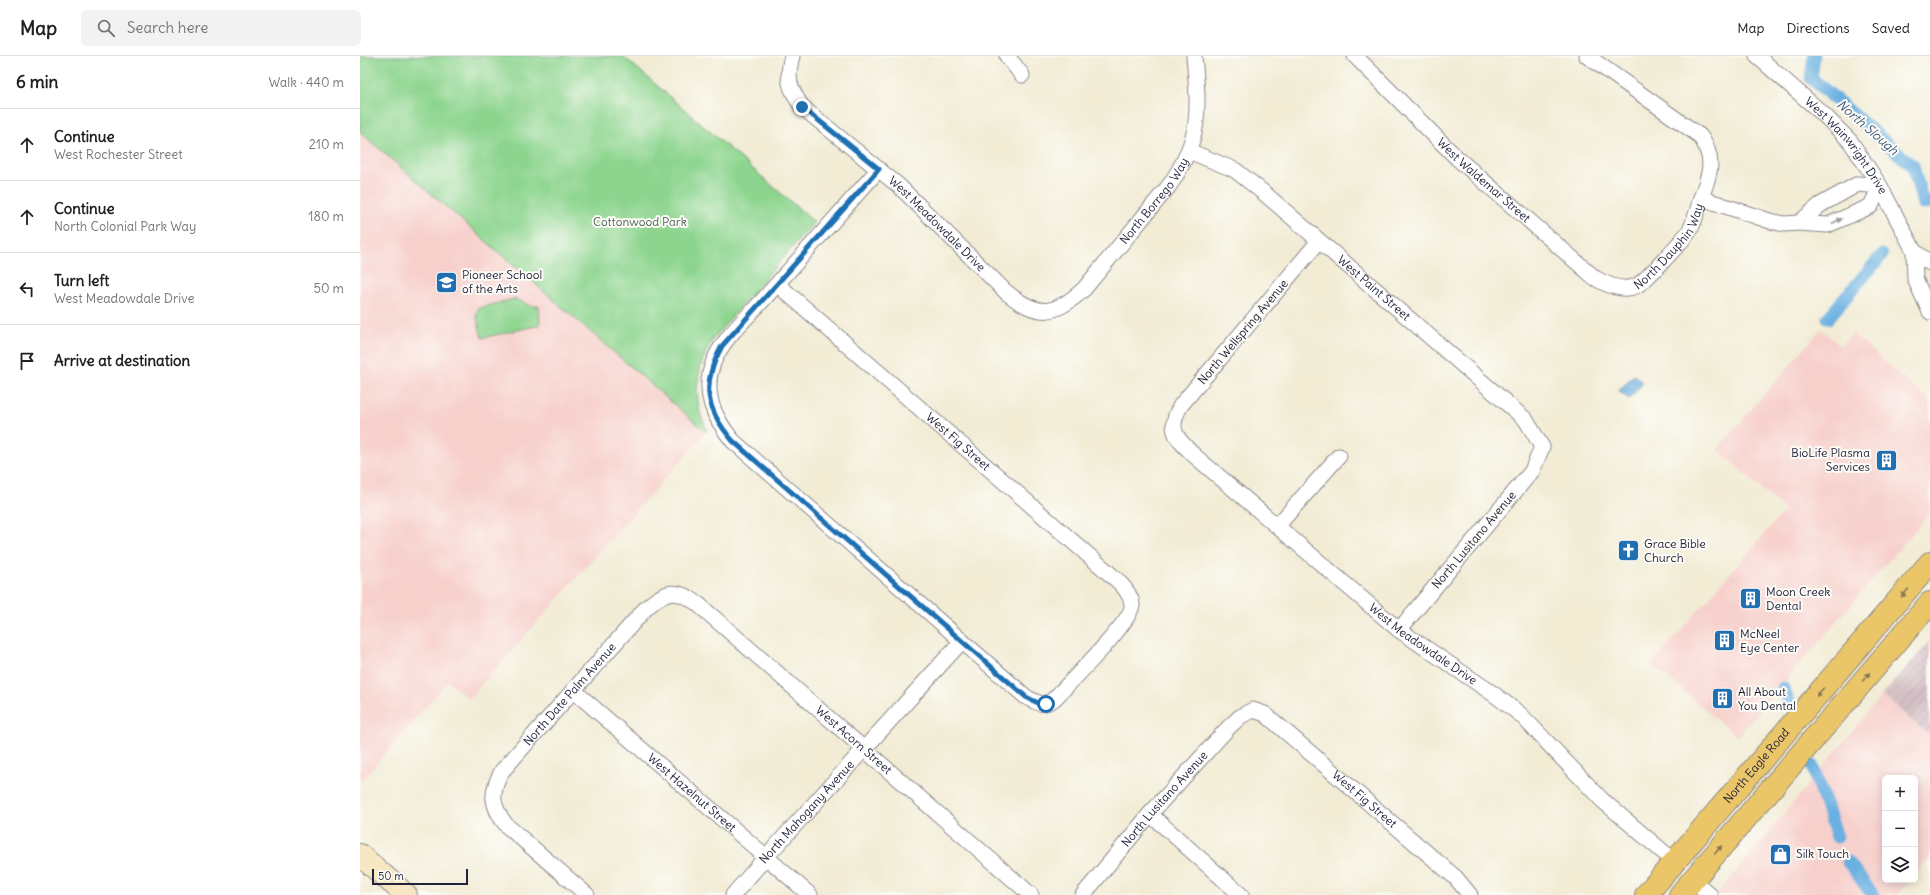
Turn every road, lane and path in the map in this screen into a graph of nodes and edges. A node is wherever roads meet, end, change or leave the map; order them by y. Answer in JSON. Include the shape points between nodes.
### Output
{"nodes":[{"id":1,"x":792,"y":56,"type":"edge"},
{"id":2,"x":1007,"y":56,"type":"edge"},
{"id":3,"x":1194,"y":56,"type":"edge"},
{"id":4,"x":1355,"y":56,"type":"edge"},
{"id":5,"x":1587,"y":56,"type":"edge"},
{"id":6,"x":1757,"y":56,"type":"edge"},
{"id":7,"x":1022,"y":75,"type":"dead end"},
{"id":8,"x":1189,"y":151,"type":"junction"},
{"id":9,"x":879,"y":169,"type":"junction"},
{"id":10,"x":1880,"y":186,"type":"junction"},
{"id":11,"x":1701,"y":198,"type":"junction"},
{"id":12,"x":1799,"y":223,"type":"junction"},
{"id":13,"x":1319,"y":241,"type":"junction"},
{"id":14,"x":1914,"y":251,"type":"junction"},
{"id":15,"x":1930,"y":264,"type":"edge"},
{"id":16,"x":777,"y":284,"type":"junction"},
{"id":17,"x":1623,"y":288,"type":"joint"},
{"id":18,"x":1047,"y":311,"type":"joint"},
{"id":19,"x":1930,"y":312,"type":"edge"},
{"id":20,"x":1173,"y":425,"type":"joint"},
{"id":21,"x":1542,"y":447,"type":"joint"},
{"id":22,"x":1339,"y":456,"type":"dead end"},
{"id":23,"x":1278,"y":525,"type":"junction"},
{"id":24,"x":1930,"y":563,"type":"edge"},
{"id":25,"x":673,"y":592,"type":"joint"},
{"id":26,"x":1930,"y":603,"type":"edge"},
{"id":27,"x":1399,"y":630,"type":"junction"},
{"id":28,"x":962,"y":641,"type":"junction"},
{"id":29,"x":573,"y":690,"type":"junction"},
{"id":30,"x":1254,"y":710,"type":"joint"},
{"id":31,"x":864,"y":749,"type":"junction"},
{"id":32,"x":1150,"y":814,"type":"junction"},
{"id":33,"x":1706,"y":826,"type":"junction"},
{"id":34,"x":360,"y":855,"type":"edge"},
{"id":35,"x":766,"y":857,"type":"junction"},
{"id":36,"x":1675,"y":862,"type":"junction"},
{"id":37,"x":1686,"y":888,"type":"edge"},
{"id":38,"x":406,"y":895,"type":"edge"},
{"id":39,"x":587,"y":895,"type":"edge"},
{"id":40,"x":733,"y":895,"type":"edge"},
{"id":41,"x":810,"y":895,"type":"edge"},
{"id":42,"x":1031,"y":895,"type":"edge"},
{"id":43,"x":1082,"y":895,"type":"edge"},
{"id":44,"x":1241,"y":895,"type":"edge"},
{"id":45,"x":1470,"y":895,"type":"edge"},
{"id":46,"x":1646,"y":895,"type":"edge"},
{"id":47,"x":1662,"y":895,"type":"edge"},
{"id":48,"x":1710,"y":895,"type":"edge"}],
"edges":[{"from":1,"to":9,"type":"street","name":"West Meadowdale Drive","via":[[788,73],[791,91],[802,107]]},
{"from":2,"to":7,"type":"street"},
{"from":3,"to":8,"type":"street","name":"North Borrego Way","via":[[1198,102],[1196,126]]},
{"from":4,"to":17,"type":"street","name":"West Waldemar Street","via":[[1457,158],[1595,278],[1608,285]]},
{"from":5,"to":11,"type":"street","via":[[1700,136],[1709,149],[1710,172]]},
{"from":6,"to":10,"type":"street","name":"West Wainwright Drive","via":[[1834,124],[1850,141]]},
{"from":8,"to":13,"type":"street","name":"West Paint Street","via":[[1235,170]]},
{"from":8,"to":18,"type":"street","name":"North Borrego Way","via":[[1169,186],[1084,289],[1068,304],[1057,310]]},
{"from":9,"to":16,"type":"street"},
{"from":9,"to":18,"type":"street","name":"West Meadowdale Drive","via":[[1006,292],[1033,309]]},
{"from":10,"to":12,"type":"street","via":[[1858,184],[1820,205]]},
{"from":12,"to":10,"type":"street","name":"North Dauphin Way","one_way":true,"via":[[1828,225],[1871,206]]},
{"from":10,"to":14,"type":"street","name":"West Wainwright Drive"},
{"from":11,"to":12,"type":"street","name":"North Dauphin Way","via":[[1770,221],[1784,224]]},
{"from":11,"to":17,"type":"street","name":"North Dauphin Way","via":[[1690,230],[1646,279],[1636,286]]},
{"from":13,"to":20,"type":"street","name":"North Wellspring Avenue","via":[[1181,405]]},
{"from":13,"to":21,"type":"street","name":"West Paint Street","via":[[1526,420]]},
{"from":14,"to":15,"type":"street","name":"West Wainwright Drive"},
{"from":14,"to":19,"type":"street","name":"West Wainwright Drive","via":[[1915,279]]},
{"from":16,"to":28,"type":"street","via":[[722,346],[713,363],[709,380],[709,398],[714,416],[733,441]]},
{"from":16,"to":28,"type":"street","name":"West Fig Street","via":[[1118,580],[1127,591],[1132,604],[1130,614],[1120,629],[1046,704],[1026,697]]},
{"from":20,"to":23,"type":"street","name":"West Meadowdale Drive","via":[[1175,434],[1184,446]]},
{"from":21,"to":27,"type":"street","name":"North Lusitano Avenue","via":[[1532,470]]},
{"from":22,"to":23,"type":"street"},
{"from":23,"to":27,"type":"street","name":"West Meadowdale Drive"},
{"from":24,"to":33,"type":"highway","name":"North Eagle Road","one_way":true},
{"from":25,"to":29,"type":"street","name":"North Date Palm Avenue","via":[[656,599],[646,608]]},
{"from":25,"to":31,"type":"street","name":"West Acorn Street","via":[[686,595],[698,604]]},
{"from":37,"to":26,"type":"highway","name":"North Eagle Road","one_way":true},
{"from":27,"to":36,"type":"street","name":"West Meadowdale Drive","via":[[1521,715],[1602,800]]},
{"from":28,"to":31,"type":"street","name":"North Mahogany Avenue"},
{"from":29,"to":35,"type":"street","name":"West Hazelnut Street"},
{"from":29,"to":39,"type":"street","name":"North Date Palm Avenue","via":[[502,771],[495,784],[493,798],[497,813],[506,825]]},
{"from":30,"to":32,"type":"street","name":"North Lusitano Avenue","via":[[1241,716],[1229,727]]},
{"from":30,"to":45,"type":"street","name":"West Fig Street","via":[[1265,714],[1456,878]]},
{"from":31,"to":35,"type":"street","name":"North Mahogany Avenue"},
{"from":31,"to":42,"type":"street","name":"West Acorn Street"},
{"from":32,"to":43,"type":"street","name":"North Lusitano Avenue"},
{"from":32,"to":44,"type":"street"},
{"from":33,"to":36,"type":"highway","name":"North Eagle Road"},
{"from":33,"to":37,"type":"highway","via":[[1706,836],[1695,854]]},
{"from":34,"to":38,"type":"main road"},
{"from":35,"to":40,"type":"street","name":"North Mahogany Avenue"},
{"from":35,"to":41,"type":"street","name":"West Hazelnut Street"},
{"from":36,"to":46,"type":"highway","name":"North Eagle Road"},
{"from":36,"to":47,"type":"highway","via":[[1673,876]]},
{"from":37,"to":48,"type":"street"}]}
